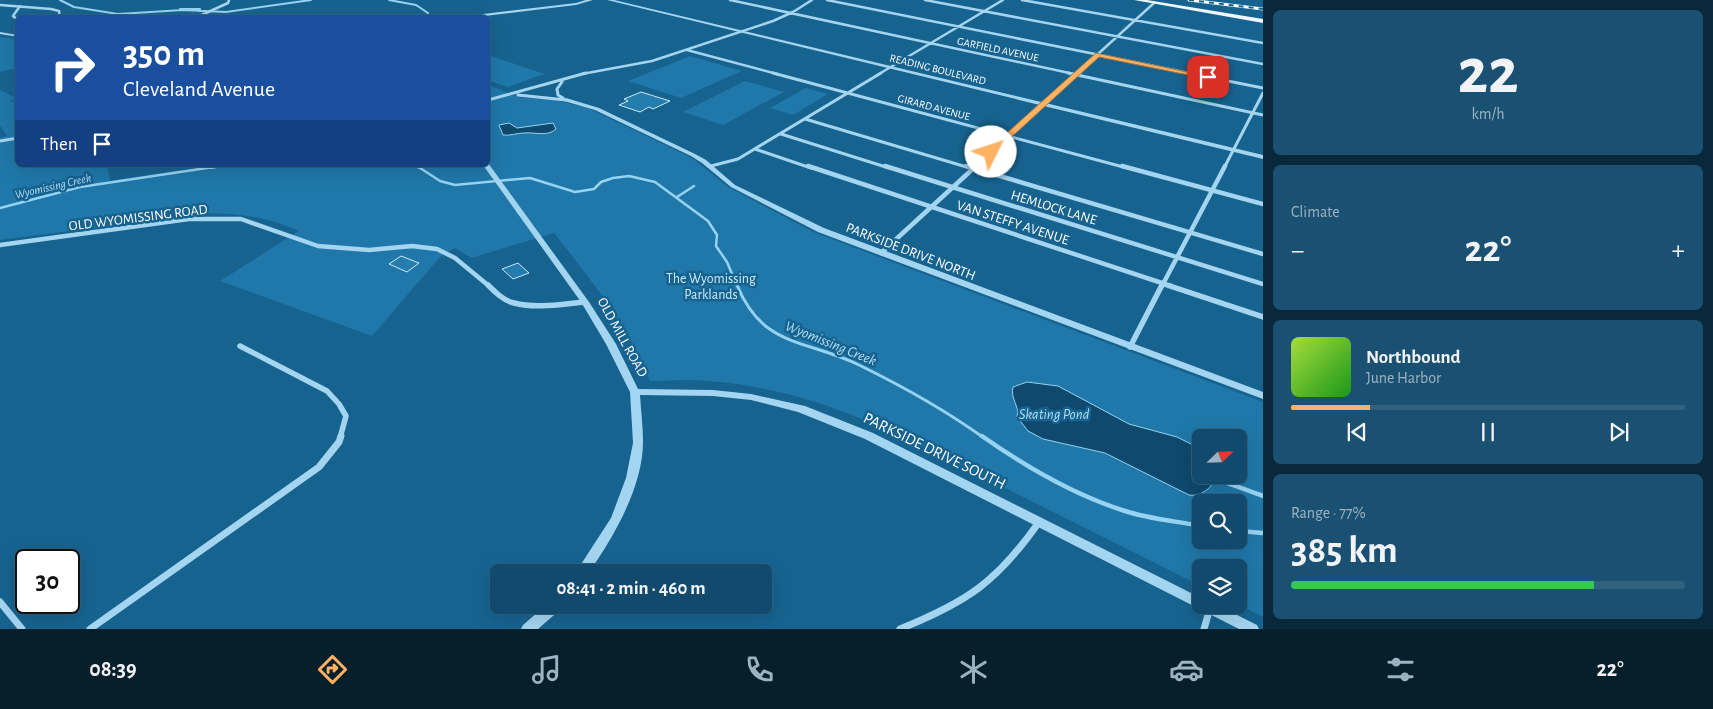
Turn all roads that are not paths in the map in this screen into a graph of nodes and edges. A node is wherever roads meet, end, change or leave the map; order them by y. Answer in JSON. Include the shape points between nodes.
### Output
{"nodes":[{"id":1,"x":229,"y":0,"type":"edge"},
{"id":2,"x":591,"y":0,"type":"edge"},
{"id":3,"x":609,"y":0,"type":"edge"},
{"id":4,"x":623,"y":0,"type":"edge"},
{"id":5,"x":730,"y":0,"type":"edge"},
{"id":6,"x":812,"y":0,"type":"edge"},
{"id":7,"x":827,"y":0,"type":"edge"},
{"id":8,"x":925,"y":0,"type":"edge"},
{"id":9,"x":1003,"y":0,"type":"edge"},
{"id":10,"x":1022,"y":0,"type":"edge"},
{"id":11,"x":1136,"y":0,"type":"edge"},
{"id":12,"x":1154,"y":3,"type":"junction"},
{"id":13,"x":0,"y":4,"type":"edge"},
{"id":14,"x":20,"y":6,"type":"junction"},
{"id":15,"x":984,"y":11,"type":"junction"},
{"id":16,"x":790,"y":13,"type":"junction"},
{"id":17,"x":60,"y":15,"type":"edge"},
{"id":18,"x":203,"y":15,"type":"edge"},
{"id":19,"x":477,"y":15,"type":"edge"},
{"id":20,"x":15,"y":18,"type":"edge"},
{"id":21,"x":1135,"y":20,"type":"junction"},
{"id":22,"x":1263,"y":21,"type":"edge"},
{"id":23,"x":959,"y":26,"type":"junction"},
{"id":24,"x":745,"y":31,"type":"junction"},
{"id":25,"x":0,"y":33,"type":"edge"},
{"id":26,"x":15,"y":36,"type":"edge"},
{"id":27,"x":1118,"y":36,"type":"junction"},
{"id":28,"x":1263,"y":42,"type":"edge"},
{"id":29,"x":930,"y":44,"type":"junction"},
{"id":30,"x":687,"y":50,"type":"junction"},
{"id":31,"x":1098,"y":54,"type":"junction"},
{"id":32,"x":1263,"y":64,"type":"edge"},
{"id":33,"x":893,"y":66,"type":"junction"},
{"id":34,"x":1075,"y":75,"type":"junction"},
{"id":35,"x":566,"y":80,"type":"junction"},
{"id":36,"x":1263,"y":88,"type":"edge"},
{"id":37,"x":848,"y":93,"type":"junction"},
{"id":38,"x":1263,"y":93,"type":"edge"},
{"id":39,"x":508,"y":95,"type":"junction"},
{"id":40,"x":490,"y":100,"type":"edge"},
{"id":41,"x":566,"y":100,"type":"junction"},
{"id":42,"x":1045,"y":103,"type":"junction"},
{"id":43,"x":1253,"y":113,"type":"junction"},
{"id":44,"x":1263,"y":116,"type":"edge"},
{"id":45,"x":805,"y":119,"type":"junction"},
{"id":46,"x":782,"y":134,"type":"junction"},
{"id":47,"x":1008,"y":136,"type":"junction"},
{"id":48,"x":15,"y":138,"type":"edge"},
{"id":49,"x":0,"y":141,"type":"edge"},
{"id":50,"x":1234,"y":148,"type":"junction"},
{"id":51,"x":756,"y":149,"type":"junction"},
{"id":52,"x":1263,"y":152,"type":"edge"},
{"id":53,"x":1263,"y":158,"type":"edge"},
{"id":54,"x":711,"y":166,"type":"junction"},
{"id":55,"x":488,"y":167,"type":"edge"},
{"id":56,"x":973,"y":168,"type":"junction"},
{"id":57,"x":501,"y":187,"type":"joint"},
{"id":58,"x":953,"y":187,"type":"junction"},
{"id":59,"x":1212,"y":191,"type":"junction"},
{"id":60,"x":1263,"y":204,"type":"edge"},
{"id":61,"x":931,"y":207,"type":"junction"},
{"id":62,"x":1190,"y":233,"type":"junction"},
{"id":63,"x":0,"y":245,"type":"edge"},
{"id":64,"x":881,"y":253,"type":"junction"},
{"id":65,"x":1263,"y":254,"type":"edge"},
{"id":66,"x":1177,"y":257,"type":"junction"},
{"id":67,"x":1163,"y":284,"type":"junction"},
{"id":68,"x":1263,"y":284,"type":"edge"},
{"id":69,"x":585,"y":302,"type":"junction"},
{"id":70,"x":1263,"y":317,"type":"edge"},
{"id":71,"x":240,"y":346,"type":"dead end"},
{"id":72,"x":1130,"y":347,"type":"junction"},
{"id":73,"x":635,"y":392,"type":"junction"},
{"id":74,"x":1263,"y":396,"type":"edge"},
{"id":75,"x":1039,"y":522,"type":"junction"},
{"id":76,"x":588,"y":564,"type":"edge"},
{"id":77,"x":1192,"y":599,"type":"edge"},
{"id":78,"x":0,"y":602,"type":"edge"},
{"id":79,"x":546,"y":614,"type":"edge"},
{"id":80,"x":1205,"y":614,"type":"edge"},
{"id":81,"x":1221,"y":614,"type":"edge"},
{"id":82,"x":22,"y":629,"type":"edge"},
{"id":83,"x":90,"y":629,"type":"edge"},
{"id":84,"x":528,"y":629,"type":"edge"},
{"id":85,"x":900,"y":629,"type":"edge"},
{"id":86,"x":1204,"y":629,"type":"edge"},
{"id":87,"x":1252,"y":629,"type":"edge"}],
"edges":[{"from":1,"to":18,"type":"street","via":[[223,7]]},
{"from":2,"to":19,"type":"street"},
{"from":3,"to":24,"type":"street","name":"READING BOULEVARD"},
{"from":4,"to":24,"type":"street","name":"READING BOULEVARD"},
{"from":5,"to":16,"type":"street","name":"GARFIELD AVENUE"},
{"from":6,"to":16,"type":"street"},
{"from":7,"to":23,"type":"street"},
{"from":8,"to":15,"type":"street"},
{"from":9,"to":15,"type":"street"},
{"from":10,"to":21,"type":"street"},
{"from":11,"to":12,"type":"main road"},
{"from":12,"to":21,"type":"street"},
{"from":12,"to":22,"type":"main road"},
{"from":13,"to":14,"type":"street"},
{"from":14,"to":17,"type":"street","via":[[51,9],[59,11]]},
{"from":14,"to":20,"type":"street"},
{"from":15,"to":23,"type":"street"},
{"from":15,"to":27,"type":"street"},
{"from":16,"to":24,"type":"street"},
{"from":16,"to":29,"type":"street","name":"GARFIELD AVENUE"},
{"from":21,"to":27,"type":"street"},
{"from":21,"to":28,"type":"street"},
{"from":23,"to":29,"type":"street"},
{"from":23,"to":31,"type":"street"},
{"from":24,"to":30,"type":"street"},
{"from":24,"to":33,"type":"street","name":"READING BOULEVARD"},
{"from":25,"to":26,"type":"street"},
{"from":27,"to":31,"type":"street"},
{"from":27,"to":32,"type":"street"},
{"from":29,"to":33,"type":"street"},
{"from":29,"to":34,"type":"street","name":"GARFIELD AVENUE"},
{"from":30,"to":35,"type":"street","via":[[643,64],[600,70]]},
{"from":30,"to":37,"type":"street","name":"GIRARD AVENUE"},
{"from":31,"to":34,"type":"street"},
{"from":31,"to":36,"type":"street"},
{"from":33,"to":37,"type":"street"},
{"from":33,"to":42,"type":"street","name":"READING BOULEVARD"},
{"from":34,"to":42,"type":"street"},
{"from":34,"to":43,"type":"street","name":"GARFIELD AVENUE"},
{"from":35,"to":39,"type":"street"},
{"from":35,"to":41,"type":"street","via":[[556,89],[558,95]]},
{"from":37,"to":45,"type":"street"},
{"from":37,"to":47,"type":"street","name":"GIRARD AVENUE"},
{"from":38,"to":43,"type":"street"},
{"from":39,"to":40,"type":"street"},
{"from":39,"to":41,"type":"street","name":"PARKSIDE DRIVE NORTH"},
{"from":41,"to":54,"type":"street","name":"PARKSIDE DRIVE NORTH","via":[[597,109]]},
{"from":42,"to":47,"type":"street"},
{"from":42,"to":50,"type":"street","name":"READING BOULEVARD"},
{"from":43,"to":44,"type":"street","name":"GARFIELD AVENUE"},
{"from":43,"to":50,"type":"street"},
{"from":45,"to":46,"type":"street"},
{"from":45,"to":56,"type":"street"},
{"from":46,"to":51,"type":"street"},
{"from":46,"to":58,"type":"street","name":"HEMLOCK LANE"},
{"from":47,"to":56,"type":"street"},
{"from":47,"to":59,"type":"street","name":"GIRARD AVENUE"},
{"from":48,"to":49,"type":"street"},
{"from":50,"to":52,"type":"street","name":"READING BOULEVARD"},
{"from":50,"to":53,"type":"street","name":"READING BOULEVARD"},
{"from":50,"to":59,"type":"street"},
{"from":51,"to":54,"type":"street","via":[[734,161]]},
{"from":51,"to":61,"type":"street","name":"VAN STEFFY AVENUE"},
{"from":54,"to":64,"type":"street","name":"PARKSIDE DRIVE NORTH","via":[[724,180],[792,217]]},
{"from":55,"to":57,"type":"street","name":"OLD MILL ROAD"},
{"from":56,"to":58,"type":"street"},
{"from":56,"to":62,"type":"street"},
{"from":57,"to":69,"type":"street","name":"OLD MILL ROAD"},
{"from":58,"to":61,"type":"street"},
{"from":58,"to":66,"type":"street","name":"HEMLOCK LANE"},
{"from":59,"to":60,"type":"street","name":"GIRARD AVENUE"},
{"from":59,"to":62,"type":"street"},
{"from":61,"to":64,"type":"street"},
{"from":61,"to":67,"type":"street","name":"VAN STEFFY AVENUE"},
{"from":62,"to":65,"type":"street"},
{"from":62,"to":66,"type":"street"},
{"from":63,"to":69,"type":"street","name":"OLD WYOMISSING ROAD","via":[[189,219],[241,219],[318,246],[369,250],[412,246],[437,249],[455,258],[513,303],[543,306]]},
{"from":64,"to":72,"type":"street","name":"PARKSIDE DRIVE NORTH"},
{"from":66,"to":67,"type":"street"},
{"from":66,"to":68,"type":"street","name":"HEMLOCK LANE"},
{"from":67,"to":70,"type":"street","name":"VAN STEFFY AVENUE"},
{"from":67,"to":72,"type":"street"},
{"from":69,"to":73,"type":"street","name":"OLD MILL ROAD"},
{"from":71,"to":83,"type":"street","via":[[327,391],[346,416],[339,442],[318,467]]},
{"from":72,"to":74,"type":"street","name":"PARKSIDE DRIVE NORTH"},
{"from":73,"to":75,"type":"street","name":"PARKSIDE DRIVE SOUTH","via":[[713,392],[802,409],[869,436]]},
{"from":73,"to":76,"type":"street","name":"OLD MILL ROAD","via":[[638,443],[632,478],[616,519]]},
{"from":75,"to":77,"type":"street","name":"PARKSIDE DRIVE SOUTH"},
{"from":75,"to":85,"type":"street","via":[[1020,550],[993,579],[952,607]]},
{"from":78,"to":82,"type":"street"},
{"from":79,"to":84,"type":"street"},
{"from":80,"to":86,"type":"street"},
{"from":81,"to":87,"type":"street","name":"PARKSIDE DRIVE SOUTH"}]}
